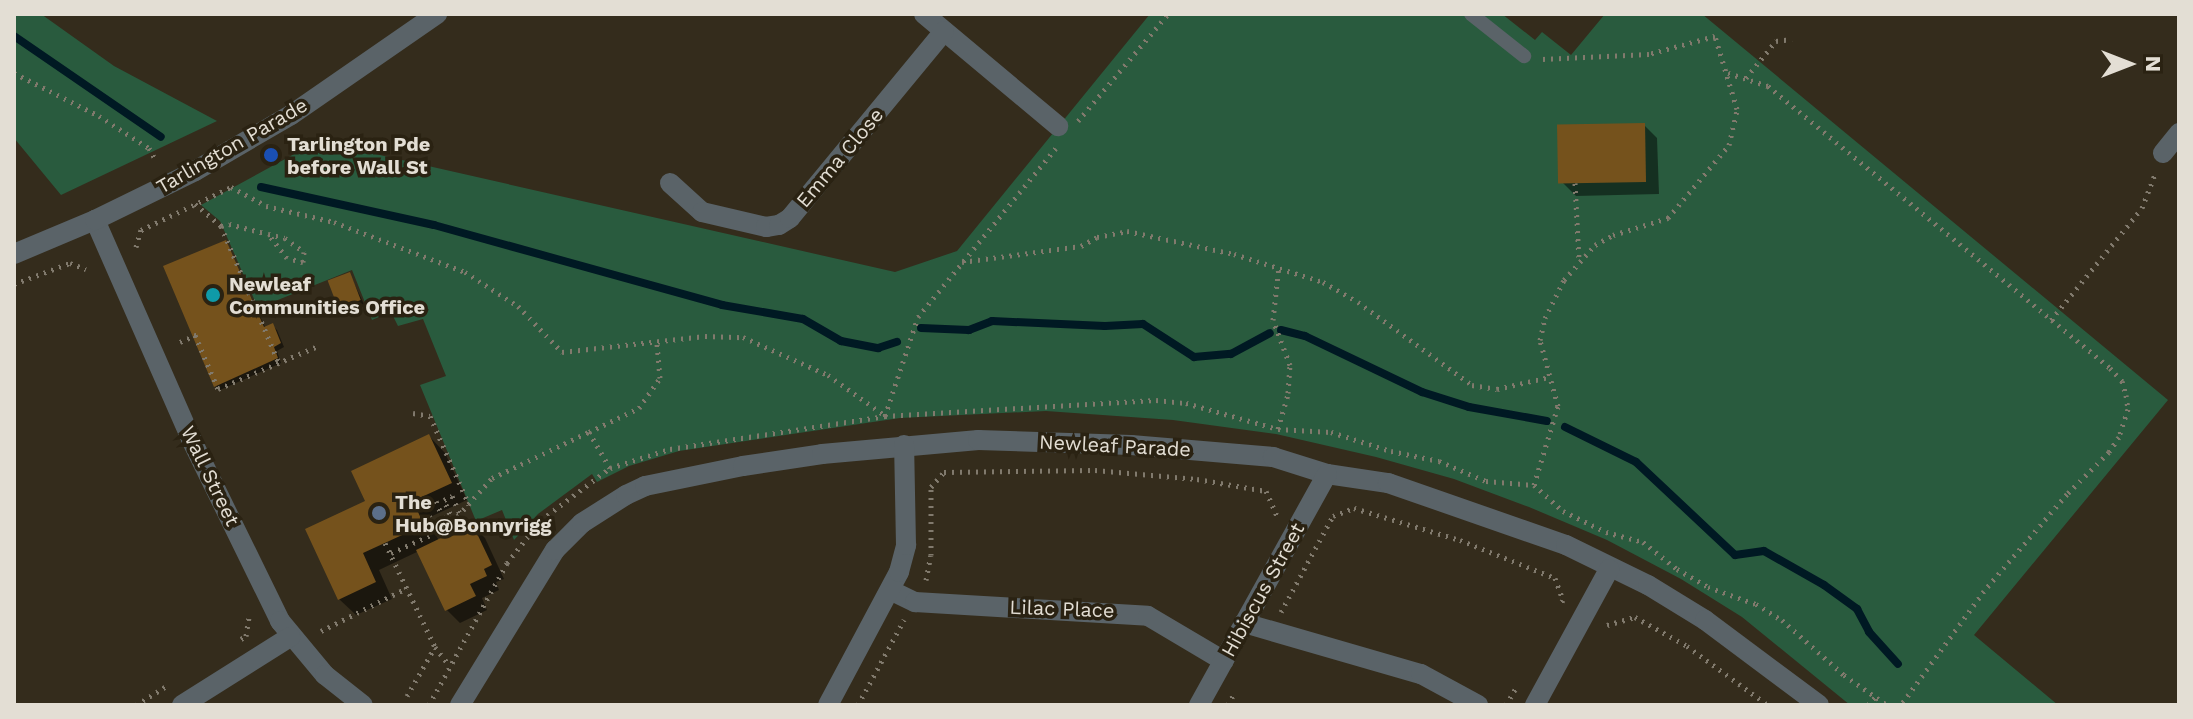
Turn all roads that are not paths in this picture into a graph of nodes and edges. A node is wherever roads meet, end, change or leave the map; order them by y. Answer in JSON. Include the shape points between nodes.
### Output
{"nodes":[{"id":1,"x":437,"y":14,"type":"edge"},
{"id":2,"x":924,"y":14,"type":"edge"},
{"id":3,"x":1471,"y":14,"type":"edge"},
{"id":4,"x":944,"y":31,"type":"junction"},
{"id":5,"x":1524,"y":56,"type":"road end"},
{"id":6,"x":2179,"y":133,"type":"edge"},
{"id":7,"x":1062,"y":135,"type":"road end"},
{"id":8,"x":2163,"y":153,"type":"road end"},
{"id":9,"x":670,"y":183,"type":"dead end"},
{"id":10,"x":95,"y":220,"type":"junction"},
{"id":11,"x":14,"y":254,"type":"edge"},
{"id":12,"x":904,"y":445,"type":"junction"},
{"id":13,"x":1327,"y":474,"type":"junction"},
{"id":14,"x":1609,"y":569,"type":"junction"},
{"id":15,"x":890,"y":590,"type":"junction"},
{"id":16,"x":1244,"y":623,"type":"junction"},
{"id":17,"x":290,"y":637,"type":"junction"},
{"id":18,"x":1224,"y":661,"type":"junction"},
{"id":19,"x":182,"y":705,"type":"edge"},
{"id":20,"x":363,"y":705,"type":"edge"},
{"id":21,"x":460,"y":705,"type":"edge"},
{"id":22,"x":828,"y":705,"type":"edge"},
{"id":23,"x":1199,"y":705,"type":"edge"},
{"id":24,"x":1478,"y":705,"type":"edge"},
{"id":25,"x":1535,"y":705,"type":"edge"},
{"id":26,"x":1819,"y":705,"type":"edge"}],
"edges":[{"from":1,"to":10,"type":"street","name":"Tarlington Parade","via":[[291,115],[195,171]]},
{"from":2,"to":4,"type":"street"},
{"from":3,"to":5,"type":"lane"},
{"from":4,"to":7,"type":"street"},
{"from":4,"to":9,"type":"street","name":"Emma Close","via":[[779,225],[766,227],[702,212]]},
{"from":6,"to":8,"type":"street"},
{"from":10,"to":11,"type":"street","name":"Tarlington Parade"},
{"from":10,"to":17,"type":"street","name":"Wall Street","via":[[191,439]]},
{"from":12,"to":13,"type":"street","name":"Newleaf Parade","via":[[978,440],[1131,445],[1273,457]]},
{"from":12,"to":15,"type":"street","via":[[906,545]]},
{"from":12,"to":21,"type":"street","name":"Newleaf Parade","via":[[743,466],[645,486],[626,495],[582,523],[555,550]]},
{"from":13,"to":14,"type":"street","name":"Newleaf Parade","via":[[1388,483],[1491,517],[1566,545]]},
{"from":13,"to":16,"type":"street","name":"Hibiscus Street"},
{"from":14,"to":25,"type":"street"},
{"from":14,"to":26,"type":"street","name":"Newleaf Parade","via":[[1648,585],[1705,620]]},
{"from":15,"to":18,"type":"street","name":"Lilac Place","via":[[915,602],[1148,616]]},
{"from":15,"to":22,"type":"street"},
{"from":16,"to":18,"type":"street","name":"Hibiscus Street"},
{"from":16,"to":24,"type":"street","via":[[1421,674]]},
{"from":17,"to":19,"type":"street"},
{"from":17,"to":20,"type":"street","name":"Wall Street"},
{"from":18,"to":23,"type":"street","name":"Hibiscus Street"}]}
